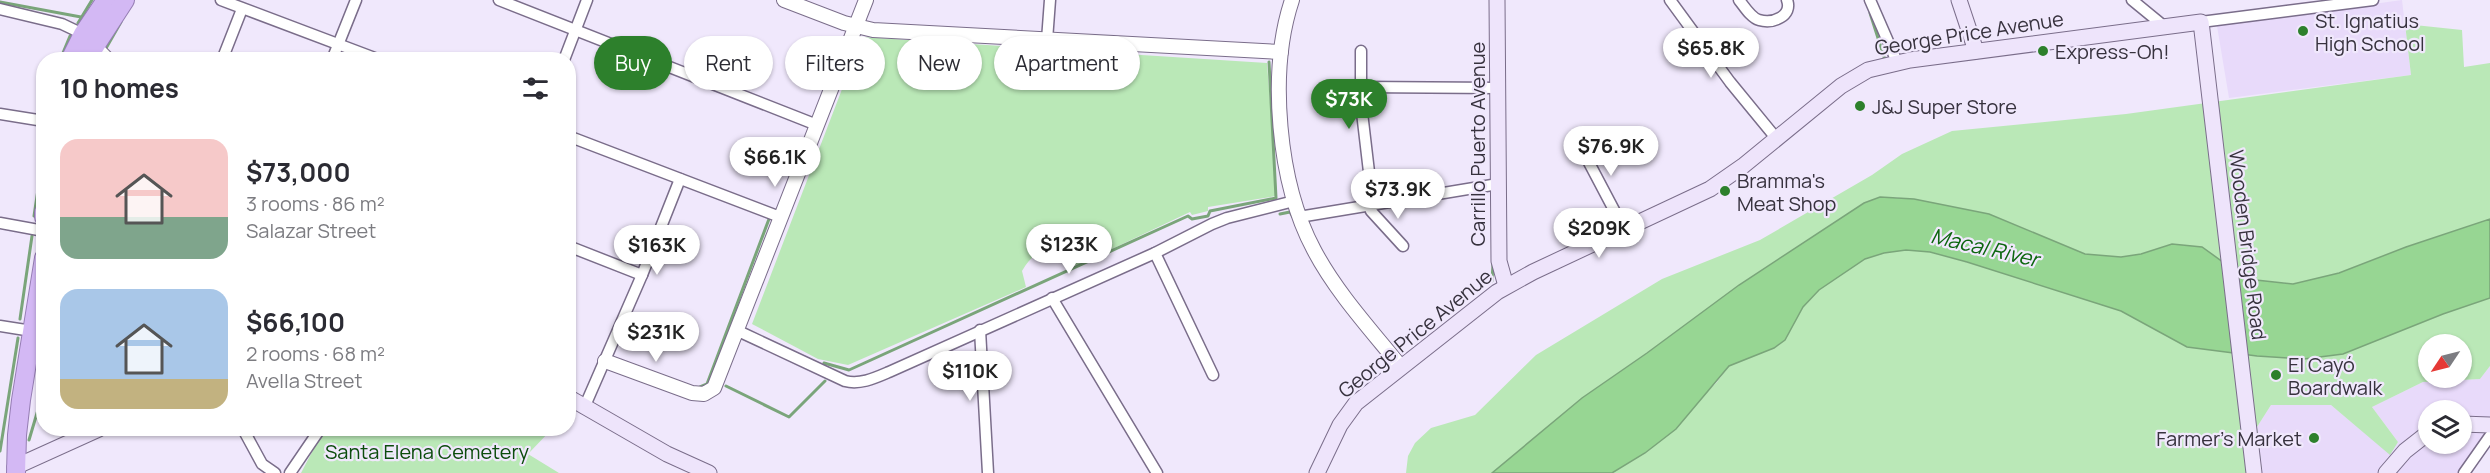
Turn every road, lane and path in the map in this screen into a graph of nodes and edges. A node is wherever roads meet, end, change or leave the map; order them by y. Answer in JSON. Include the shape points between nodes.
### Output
{"nodes":[{"id":1,"x":105,"y":0,"type":"edge"},
{"id":2,"x":125,"y":0,"type":"edge"},
{"id":3,"x":221,"y":0,"type":"edge"},
{"id":4,"x":356,"y":0,"type":"edge"},
{"id":5,"x":499,"y":0,"type":"edge"},
{"id":6,"x":587,"y":0,"type":"edge"},
{"id":7,"x":784,"y":0,"type":"edge"},
{"id":8,"x":866,"y":0,"type":"edge"},
{"id":9,"x":1050,"y":0,"type":"edge"},
{"id":10,"x":1292,"y":0,"type":"edge"},
{"id":11,"x":1497,"y":0,"type":"edge"},
{"id":12,"x":1506,"y":0,"type":"edge"},
{"id":13,"x":1670,"y":0,"type":"edge"},
{"id":14,"x":1739,"y":0,"type":"edge"},
{"id":15,"x":1787,"y":0,"type":"edge"},
{"id":16,"x":1870,"y":0,"type":"edge"},
{"id":17,"x":1959,"y":0,"type":"edge"},
{"id":18,"x":2132,"y":0,"type":"edge"},
{"id":19,"x":2373,"y":0,"type":"edge"},
{"id":20,"x":0,"y":9,"type":"edge"},
{"id":21,"x":242,"y":9,"type":"junction"},
{"id":22,"x":2201,"y":22,"type":"junction"},
{"id":23,"x":856,"y":27,"type":"junction"},
{"id":24,"x":2165,"y":27,"type":"junction"},
{"id":25,"x":576,"y":30,"type":"junction"},
{"id":26,"x":1047,"y":36,"type":"edge"},
{"id":27,"x":994,"y":37,"type":"edge"},
{"id":28,"x":339,"y":44,"type":"junction"},
{"id":29,"x":1140,"y":45,"type":"edge"},
{"id":30,"x":88,"y":46,"type":"edge"},
{"id":31,"x":1360,"y":51,"type":"dead end"},
{"id":32,"x":1976,"y":51,"type":"junction"},
{"id":33,"x":225,"y":52,"type":"edge"},
{"id":34,"x":336,"y":52,"type":"edge"},
{"id":35,"x":360,"y":52,"type":"edge"},
{"id":36,"x":567,"y":52,"type":"edge"},
{"id":37,"x":1281,"y":52,"type":"junction"},
{"id":38,"x":1897,"y":62,"type":"junction"},
{"id":39,"x":1360,"y":87,"type":"junction"},
{"id":40,"x":1498,"y":88,"type":"junction"},
{"id":41,"x":0,"y":114,"type":"edge"},
{"id":42,"x":36,"y":120,"type":"edge"},
{"id":43,"x":817,"y":125,"type":"junction"},
{"id":44,"x":1575,"y":136,"type":"dead end"},
{"id":45,"x":1776,"y":138,"type":"junction"},
{"id":46,"x":576,"y":139,"type":"edge"},
{"id":47,"x":680,"y":178,"type":"junction"},
{"id":48,"x":1498,"y":184,"type":"junction"},
{"id":49,"x":1294,"y":201,"type":"junction"},
{"id":50,"x":1371,"y":206,"type":"junction"},
{"id":51,"x":780,"y":217,"type":"junction"},
{"id":52,"x":1299,"y":217,"type":"junction"},
{"id":53,"x":0,"y":223,"type":"edge"},
{"id":54,"x":1624,"y":229,"type":"junction"},
{"id":55,"x":36,"y":230,"type":"edge"},
{"id":56,"x":1403,"y":246,"type":"dead end"},
{"id":57,"x":576,"y":249,"type":"edge"},
{"id":58,"x":1155,"y":253,"type":"junction"},
{"id":59,"x":642,"y":275,"type":"junction"},
{"id":60,"x":1510,"y":284,"type":"junction"},
{"id":61,"x":1052,"y":298,"type":"junction"},
{"id":62,"x":36,"y":304,"type":"edge"},
{"id":63,"x":0,"y":326,"type":"edge"},
{"id":64,"x":736,"y":330,"type":"junction"},
{"id":65,"x":980,"y":330,"type":"junction"},
{"id":66,"x":32,"y":331,"type":"junction"},
{"id":67,"x":605,"y":361,"type":"junction"},
{"id":68,"x":1401,"y":367,"type":"junction"},
{"id":69,"x":1212,"y":375,"type":"dead end"},
{"id":70,"x":576,"y":403,"type":"edge"},
{"id":71,"x":584,"y":408,"type":"junction"},
{"id":72,"x":2472,"y":424,"type":"edge"},
{"id":73,"x":2490,"y":425,"type":"edge"},
{"id":74,"x":84,"y":436,"type":"edge"},
{"id":75,"x":247,"y":436,"type":"edge"},
{"id":76,"x":315,"y":436,"type":"edge"},
{"id":77,"x":2490,"y":436,"type":"edge"},
{"id":78,"x":2418,"y":442,"type":"edge"},
{"id":79,"x":12,"y":471,"type":"edge"},
{"id":80,"x":275,"y":473,"type":"edge"},
{"id":81,"x":290,"y":473,"type":"edge"},
{"id":82,"x":709,"y":473,"type":"edge"},
{"id":83,"x":988,"y":473,"type":"edge"},
{"id":84,"x":1157,"y":473,"type":"edge"},
{"id":85,"x":1317,"y":473,"type":"edge"},
{"id":86,"x":2254,"y":473,"type":"edge"},
{"id":87,"x":2386,"y":473,"type":"edge"},
{"id":88,"x":2464,"y":473,"type":"edge"}],
"edges":[{"from":1,"to":30,"type":"highway"},
{"from":2,"to":30,"type":"highway"},
{"from":3,"to":21,"type":"street"},
{"from":4,"to":28,"type":"street"},
{"from":5,"to":25,"type":"street"},
{"from":6,"to":25,"type":"street"},
{"from":7,"to":23,"type":"street"},
{"from":8,"to":23,"type":"street"},
{"from":9,"to":26,"type":"street"},
{"from":10,"to":37,"type":"street"},
{"from":11,"to":40,"type":"main road","name":"Carrillo Puerto Avenue"},
{"from":12,"to":60,"type":"main road","name":"Carrillo Puerto Avenue"},
{"from":13,"to":45,"type":"street"},
{"from":14,"to":15,"type":"street","via":[[1756,19],[1766,21],[1787,12]]},
{"from":16,"to":38,"type":"street"},
{"from":17,"to":32,"type":"main road"},
{"from":18,"to":24,"type":"street"},
{"from":19,"to":22,"type":"street","name":"George Price Avenue"},
{"from":20,"to":30,"type":"street","via":[[62,24]]},
{"from":21,"to":28,"type":"street"},
{"from":21,"to":33,"type":"street"},
{"from":22,"to":24,"type":"main road","name":"George Price Avenue"},
{"from":22,"to":86,"type":"main road","name":"Wooden Bridge Road"},
{"from":23,"to":27,"type":"street"},
{"from":23,"to":43,"type":"street"},
{"from":24,"to":32,"type":"main road","name":"George Price Avenue"},
{"from":25,"to":36,"type":"street"},
{"from":25,"to":43,"type":"street"},
{"from":28,"to":34,"type":"street"},
{"from":28,"to":35,"type":"street"},
{"from":29,"to":37,"type":"street"},
{"from":31,"to":39,"type":"street"},
{"from":32,"to":38,"type":"main road","name":"George Price Avenue"},
{"from":37,"to":49,"type":"street","via":[[1281,119]]},
{"from":38,"to":45,"type":"main road","name":"George Price Avenue","via":[[1856,77]]},
{"from":39,"to":40,"type":"street"},
{"from":39,"to":50,"type":"street"},
{"from":40,"to":48,"type":"main road","name":"Carrillo Puerto Avenue"},
{"from":41,"to":42,"type":"street"},
{"from":43,"to":51,"type":"street"},
{"from":44,"to":54,"type":"street"},
{"from":45,"to":54,"type":"main road","name":"George Price Avenue","via":[[1710,189]]},
{"from":46,"to":47,"type":"street"},
{"from":47,"to":51,"type":"street"},
{"from":47,"to":59,"type":"street"},
{"from":48,"to":50,"type":"street"},
{"from":48,"to":60,"type":"main road","name":"Carrillo Puerto Avenue","via":[[1499,261]]},
{"from":49,"to":52,"type":"street"},
{"from":49,"to":58,"type":"street","via":[[1227,218]]},
{"from":50,"to":52,"type":"street"},
{"from":50,"to":56,"type":"street","via":[[1371,211]]},
{"from":51,"to":64,"type":"street"},
{"from":52,"to":68,"type":"street","via":[[1325,268]]},
{"from":53,"to":55,"type":"street"},
{"from":54,"to":60,"type":"main road","name":"George Price Avenue"},
{"from":57,"to":59,"type":"street"},
{"from":58,"to":61,"type":"street"},
{"from":58,"to":69,"type":"street"},
{"from":59,"to":67,"type":"street"},
{"from":60,"to":68,"type":"main road","name":"George Price Avenue"},
{"from":61,"to":65,"type":"street"},
{"from":61,"to":84,"type":"street"},
{"from":62,"to":66,"type":"highway"},
{"from":63,"to":66,"type":"street"},
{"from":64,"to":65,"type":"street","via":[[853,383],[889,372]]},
{"from":64,"to":67,"type":"street","via":[[714,388],[704,394]]},
{"from":65,"to":83,"type":"street"},
{"from":66,"to":79,"type":"highway"},
{"from":67,"to":71,"type":"street"},
{"from":68,"to":85,"type":"main road","name":"George Price Avenue","via":[[1347,414]]},
{"from":70,"to":71,"type":"main road"},
{"from":71,"to":82,"type":"main road"},
{"from":72,"to":73,"type":"main road"},
{"from":74,"to":79,"type":"main road"},
{"from":75,"to":80,"type":"street","via":[[262,464]]},
{"from":76,"to":81,"type":"street"},
{"from":77,"to":88,"type":"street"},
{"from":78,"to":87,"type":"main road"}]}
